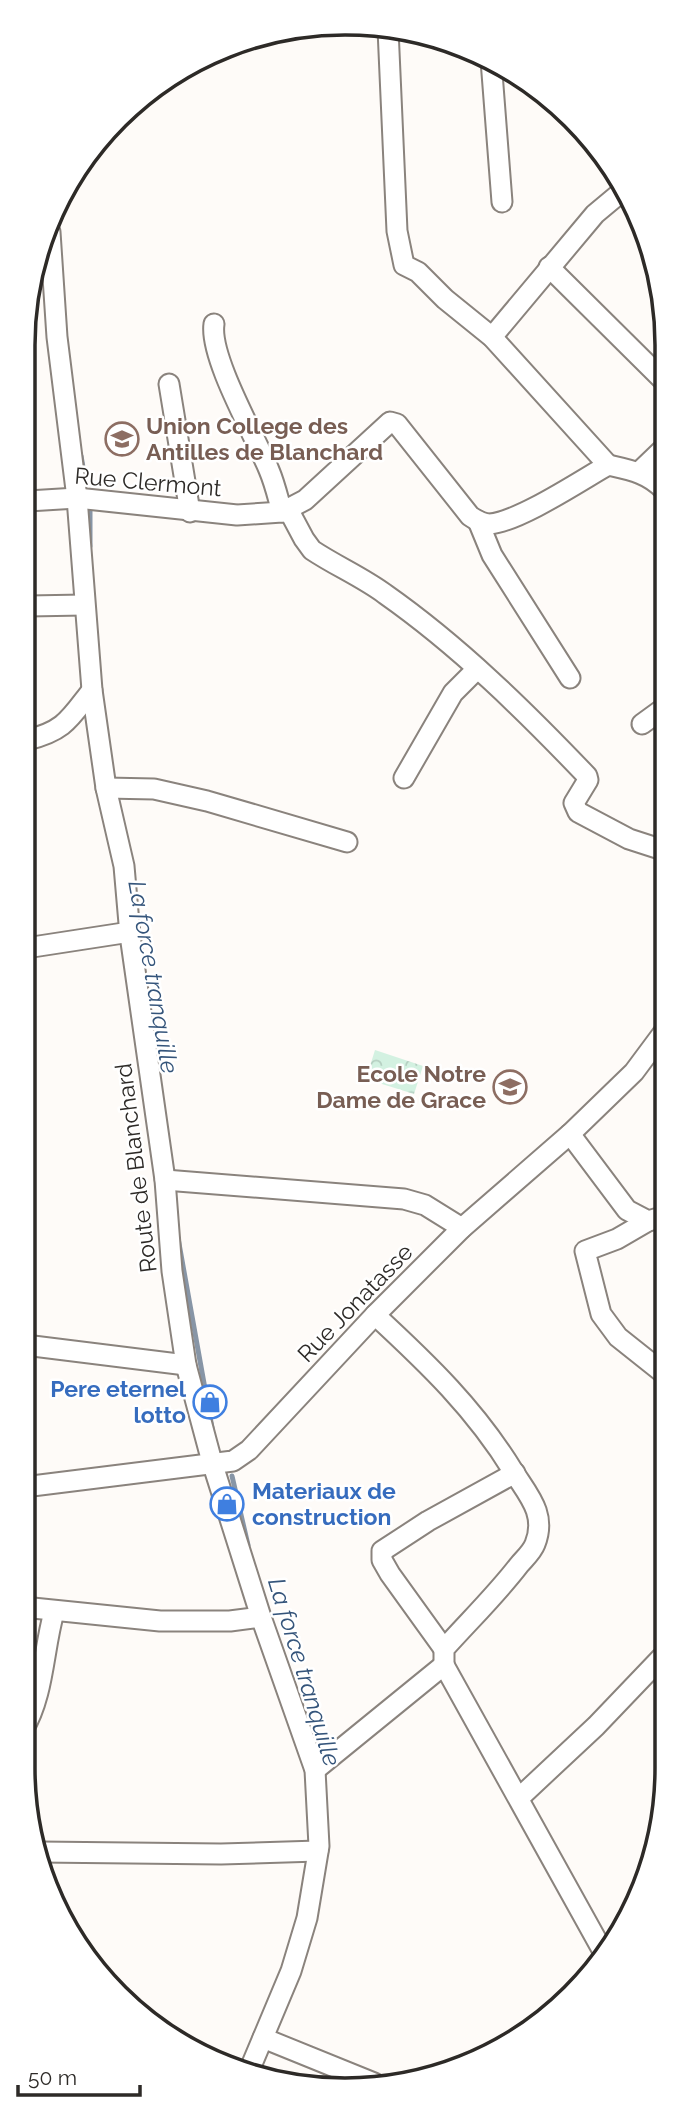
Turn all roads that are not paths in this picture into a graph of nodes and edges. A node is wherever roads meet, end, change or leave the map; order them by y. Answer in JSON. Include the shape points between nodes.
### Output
{"nodes":[{"id":1,"x":388,"y":39,"type":"edge"},
{"id":2,"x":492,"y":73,"type":"edge"},
{"id":3,"x":616,"y":196,"type":"edge"},
{"id":4,"x":502,"y":202,"type":"dead end"},
{"id":5,"x":45,"y":267,"type":"edge"},
{"id":6,"x":549,"y":267,"type":"junction"},
{"id":7,"x":214,"y":324,"type":"dead end"},
{"id":8,"x":492,"y":337,"type":"junction"},
{"id":9,"x":655,"y":372,"type":"edge"},
{"id":10,"x":169,"y":384,"type":"dead end"},
{"id":11,"x":655,"y":457,"type":"edge"},
{"id":12,"x":608,"y":465,"type":"junction"},
{"id":13,"x":639,"y":472,"type":"junction"},
{"id":14,"x":655,"y":480,"type":"edge"},
{"id":15,"x":77,"y":498,"type":"junction"},
{"id":16,"x":35,"y":501,"type":"edge"},
{"id":17,"x":285,"y":511,"type":"junction"},
{"id":18,"x":190,"y":512,"type":"junction"},
{"id":19,"x":478,"y":522,"type":"junction"},
{"id":20,"x":84,"y":605,"type":"junction"},
{"id":21,"x":35,"y":606,"type":"edge"},
{"id":22,"x":477,"y":669,"type":"junction"},
{"id":23,"x":570,"y":678,"type":"dead end"},
{"id":24,"x":92,"y":690,"type":"junction"},
{"id":25,"x":655,"y":715,"type":"edge"},
{"id":26,"x":642,"y":724,"type":"dead end"},
{"id":27,"x":35,"y":737,"type":"edge"},
{"id":28,"x":404,"y":778,"type":"dead end"},
{"id":29,"x":106,"y":788,"type":"junction"},
{"id":30,"x":347,"y":842,"type":"dead end"},
{"id":31,"x":655,"y":847,"type":"edge"},
{"id":32,"x":130,"y":932,"type":"junction"},
{"id":33,"x":35,"y":947,"type":"edge"},
{"id":34,"x":655,"y":1044,"type":"edge"},
{"id":35,"x":570,"y":1134,"type":"junction"},
{"id":36,"x":165,"y":1180,"type":"junction"},
{"id":37,"x":655,"y":1219,"type":"edge"},
{"id":38,"x":462,"y":1228,"type":"junction"},
{"id":39,"x":375,"y":1315,"type":"junction"},
{"id":40,"x":35,"y":1346,"type":"edge"},
{"id":41,"x":186,"y":1365,"type":"junction"},
{"id":42,"x":655,"y":1366,"type":"edge"},
{"id":43,"x":212,"y":1462,"type":"junction"},
{"id":44,"x":514,"y":1473,"type":"junction"},
{"id":45,"x":35,"y":1486,"type":"edge"},
{"id":46,"x":35,"y":1609,"type":"edge"},
{"id":47,"x":54,"y":1612,"type":"junction"},
{"id":48,"x":261,"y":1617,"type":"junction"},
{"id":49,"x":444,"y":1657,"type":"junction"},
{"id":50,"x":655,"y":1664,"type":"edge"},
{"id":51,"x":35,"y":1701,"type":"edge"},
{"id":52,"x":315,"y":1770,"type":"junction"},
{"id":53,"x":519,"y":1798,"type":"junction"},
{"id":54,"x":318,"y":1851,"type":"junction"},
{"id":55,"x":47,"y":1852,"type":"edge"},
{"id":56,"x":599,"y":1945,"type":"edge"},
{"id":57,"x":263,"y":2038,"type":"junction"},
{"id":58,"x":252,"y":2064,"type":"edge"},
{"id":59,"x":360,"y":2077,"type":"edge"}],
"edges":[{"from":1,"to":8,"type":"street","via":[[397,231],[404,265]]},
{"from":2,"to":4,"type":"street"},
{"from":3,"to":6,"type":"street"},
{"from":5,"to":15,"type":"street","name":"Route de Blanchard"},
{"from":6,"to":8,"type":"street"},
{"from":6,"to":9,"type":"street"},
{"from":7,"to":17,"type":"street","via":[[223,368]]},
{"from":8,"to":12,"type":"street"},
{"from":10,"to":18,"type":"street"},
{"from":11,"to":13,"type":"street"},
{"from":12,"to":13,"type":"street"},
{"from":12,"to":19,"type":"street","via":[[529,510],[492,524]]},
{"from":13,"to":14,"type":"street"},
{"from":15,"to":16,"type":"street","name":"Rue Clermont"},
{"from":15,"to":18,"type":"street","name":"Rue Clermont"},
{"from":15,"to":20,"type":"street","name":"Route de Blanchard"},
{"from":17,"to":18,"type":"street","name":"Rue Clermont"},
{"from":17,"to":19,"type":"street","via":[[305,500],[390,422],[397,424]]},
{"from":17,"to":22,"type":"street","via":[[312,550],[385,594]]},
{"from":19,"to":23,"type":"street","via":[[492,555]]},
{"from":20,"to":21,"type":"street"},
{"from":20,"to":24,"type":"street","name":"Route de Blanchard"},
{"from":22,"to":28,"type":"street","via":[[453,693]]},
{"from":22,"to":31,"type":"street","via":[[587,776],[574,803],[578,812]]},
{"from":24,"to":27,"type":"street","via":[[61,728]]},
{"from":24,"to":29,"type":"street","name":"Route de Blanchard"},
{"from":25,"to":26,"type":"street"},
{"from":29,"to":30,"type":"street","via":[[154,789]]},
{"from":29,"to":32,"type":"street","name":"Route de Blanchard","via":[[124,866]]},
{"from":32,"to":33,"type":"street"},
{"from":32,"to":36,"type":"street","name":"Route de Blanchard"},
{"from":34,"to":35,"type":"street","name":"Rue Jonatasse","via":[[634,1072]]},
{"from":35,"to":37,"type":"street","via":[[626,1210]]},
{"from":35,"to":38,"type":"street","name":"Rue Jonatasse"},
{"from":36,"to":38,"type":"street","via":[[404,1199],[425,1205]]},
{"from":36,"to":41,"type":"street","name":"Route de Blanchard"},
{"from":37,"to":42,"type":"street","via":[[585,1251],[601,1314],[618,1336]]},
{"from":38,"to":39,"type":"street","name":"Rue Jonatasse"},
{"from":39,"to":43,"type":"street","name":"Rue Jonatasse","via":[[249,1450],[233,1461]]},
{"from":39,"to":44,"type":"street","via":[[439,1374],[497,1443]]},
{"from":40,"to":41,"type":"street"},
{"from":41,"to":43,"type":"street","name":"Route de Blanchard"},
{"from":43,"to":45,"type":"street","name":"Rue Jonatasse"},
{"from":43,"to":48,"type":"street","name":"Route de Blanchard"},
{"from":44,"to":49,"type":"street","via":[[538,1514],[535,1546]]},
{"from":44,"to":49,"type":"street","via":[[382,1551],[390,1574]]},
{"from":46,"to":47,"type":"street"},
{"from":47,"to":48,"type":"street","via":[[160,1621]]},
{"from":47,"to":51,"type":"street"},
{"from":48,"to":52,"type":"street","name":"Route de Blanchard"},
{"from":49,"to":52,"type":"street"},
{"from":49,"to":53,"type":"street"},
{"from":50,"to":53,"type":"street"},
{"from":52,"to":54,"type":"street","name":"Route de Blanchard"},
{"from":53,"to":56,"type":"street"},
{"from":54,"to":55,"type":"street"},
{"from":54,"to":57,"type":"street","name":"Route de Blanchard","via":[[307,1918]]},
{"from":57,"to":58,"type":"street","name":"Route de Blanchard"},
{"from":57,"to":59,"type":"street"}]}
